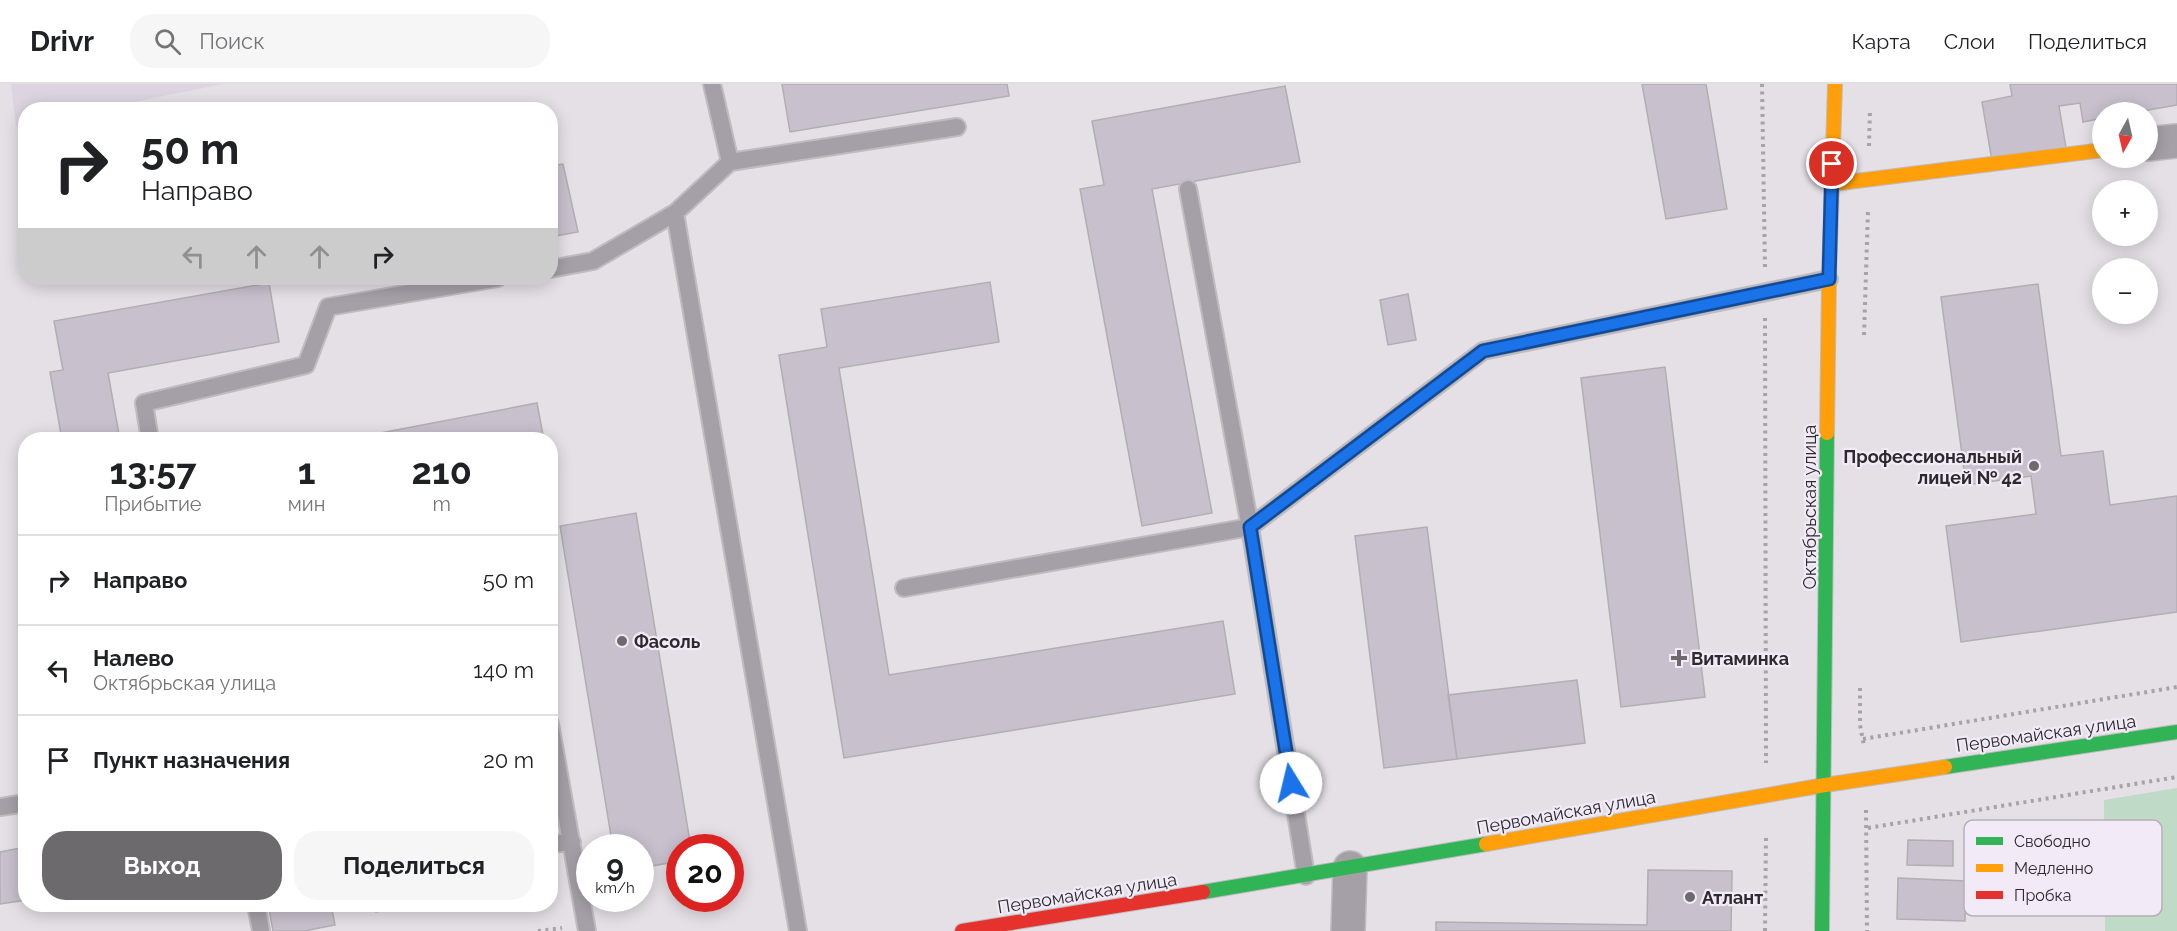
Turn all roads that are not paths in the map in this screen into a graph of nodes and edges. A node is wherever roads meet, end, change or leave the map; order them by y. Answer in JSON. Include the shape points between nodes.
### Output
{"nodes":[{"id":1,"x":712,"y":84,"type":"edge"},
{"id":2,"x":1835,"y":84,"type":"edge"},
{"id":3,"x":957,"y":127,"type":"dead end"},
{"id":4,"x":2177,"y":141,"type":"edge"},
{"id":5,"x":2158,"y":143,"type":"edge"},
{"id":6,"x":2092,"y":151,"type":"edge"},
{"id":7,"x":730,"y":162,"type":"junction"},
{"id":8,"x":1832,"y":184,"type":"junction"},
{"id":9,"x":1188,"y":189,"type":"dead end"},
{"id":10,"x":675,"y":213,"type":"junction"},
{"id":11,"x":558,"y":268,"type":"edge"},
{"id":12,"x":1829,"y":279,"type":"junction"},
{"id":13,"x":456,"y":285,"type":"edge"},
{"id":14,"x":149,"y":432,"type":"edge"},
{"id":15,"x":1250,"y":527,"type":"junction"},
{"id":16,"x":904,"y":588,"type":"dead end"},
{"id":17,"x":2177,"y":732,"type":"edge"},
{"id":18,"x":558,"y":767,"type":"edge"},
{"id":19,"x":1825,"y":785,"type":"junction"},
{"id":20,"x":18,"y":804,"type":"edge"},
{"id":21,"x":0,"y":807,"type":"edge"},
{"id":22,"x":572,"y":842,"type":"junction"},
{"id":23,"x":558,"y":843,"type":"edge"},
{"id":24,"x":1350,"y":868,"type":"junction"},
{"id":25,"x":1306,"y":876,"type":"junction"},
{"id":26,"x":257,"y":912,"type":"edge"},
{"id":27,"x":261,"y":931,"type":"edge"},
{"id":28,"x":587,"y":931,"type":"edge"},
{"id":29,"x":798,"y":931,"type":"edge"},
{"id":30,"x":962,"y":931,"type":"edge"},
{"id":31,"x":1348,"y":931,"type":"edge"},
{"id":32,"x":1822,"y":931,"type":"edge"}],
"edges":[{"from":1,"to":7,"type":"lane"},
{"from":2,"to":8,"type":"street","name":"Октябрьская улица"},
{"from":3,"to":7,"type":"lane"},
{"from":4,"to":5,"type":"street"},
{"from":6,"to":8,"type":"street"},
{"from":7,"to":10,"type":"lane"},
{"from":8,"to":12,"type":"street","name":"Октябрьская улица"},
{"from":9,"to":15,"type":"lane"},
{"from":10,"to":11,"type":"lane","via":[[594,261]]},
{"from":10,"to":29,"type":"lane"},
{"from":12,"to":15,"type":"lane","via":[[1483,351]]},
{"from":12,"to":19,"type":"street","name":"Октябрьская улица"},
{"from":13,"to":14,"type":"lane","via":[[328,306],[306,365],[144,403]]},
{"from":15,"to":16,"type":"lane"},
{"from":15,"to":25,"type":"lane"},
{"from":17,"to":19,"type":"street","name":"Первомайская улица"},
{"from":18,"to":22,"type":"lane"},
{"from":19,"to":24,"type":"street","name":"Первомайская улица"},
{"from":19,"to":32,"type":"street","name":"Октябрьская улица"},
{"from":20,"to":21,"type":"lane"},
{"from":22,"to":23,"type":"lane"},
{"from":22,"to":28,"type":"lane"},
{"from":24,"to":25,"type":"street","name":"Первомайская улица"},
{"from":24,"to":31,"type":"street"},
{"from":25,"to":30,"type":"street","name":"Первомайская улица"},
{"from":26,"to":27,"type":"lane"}]}
